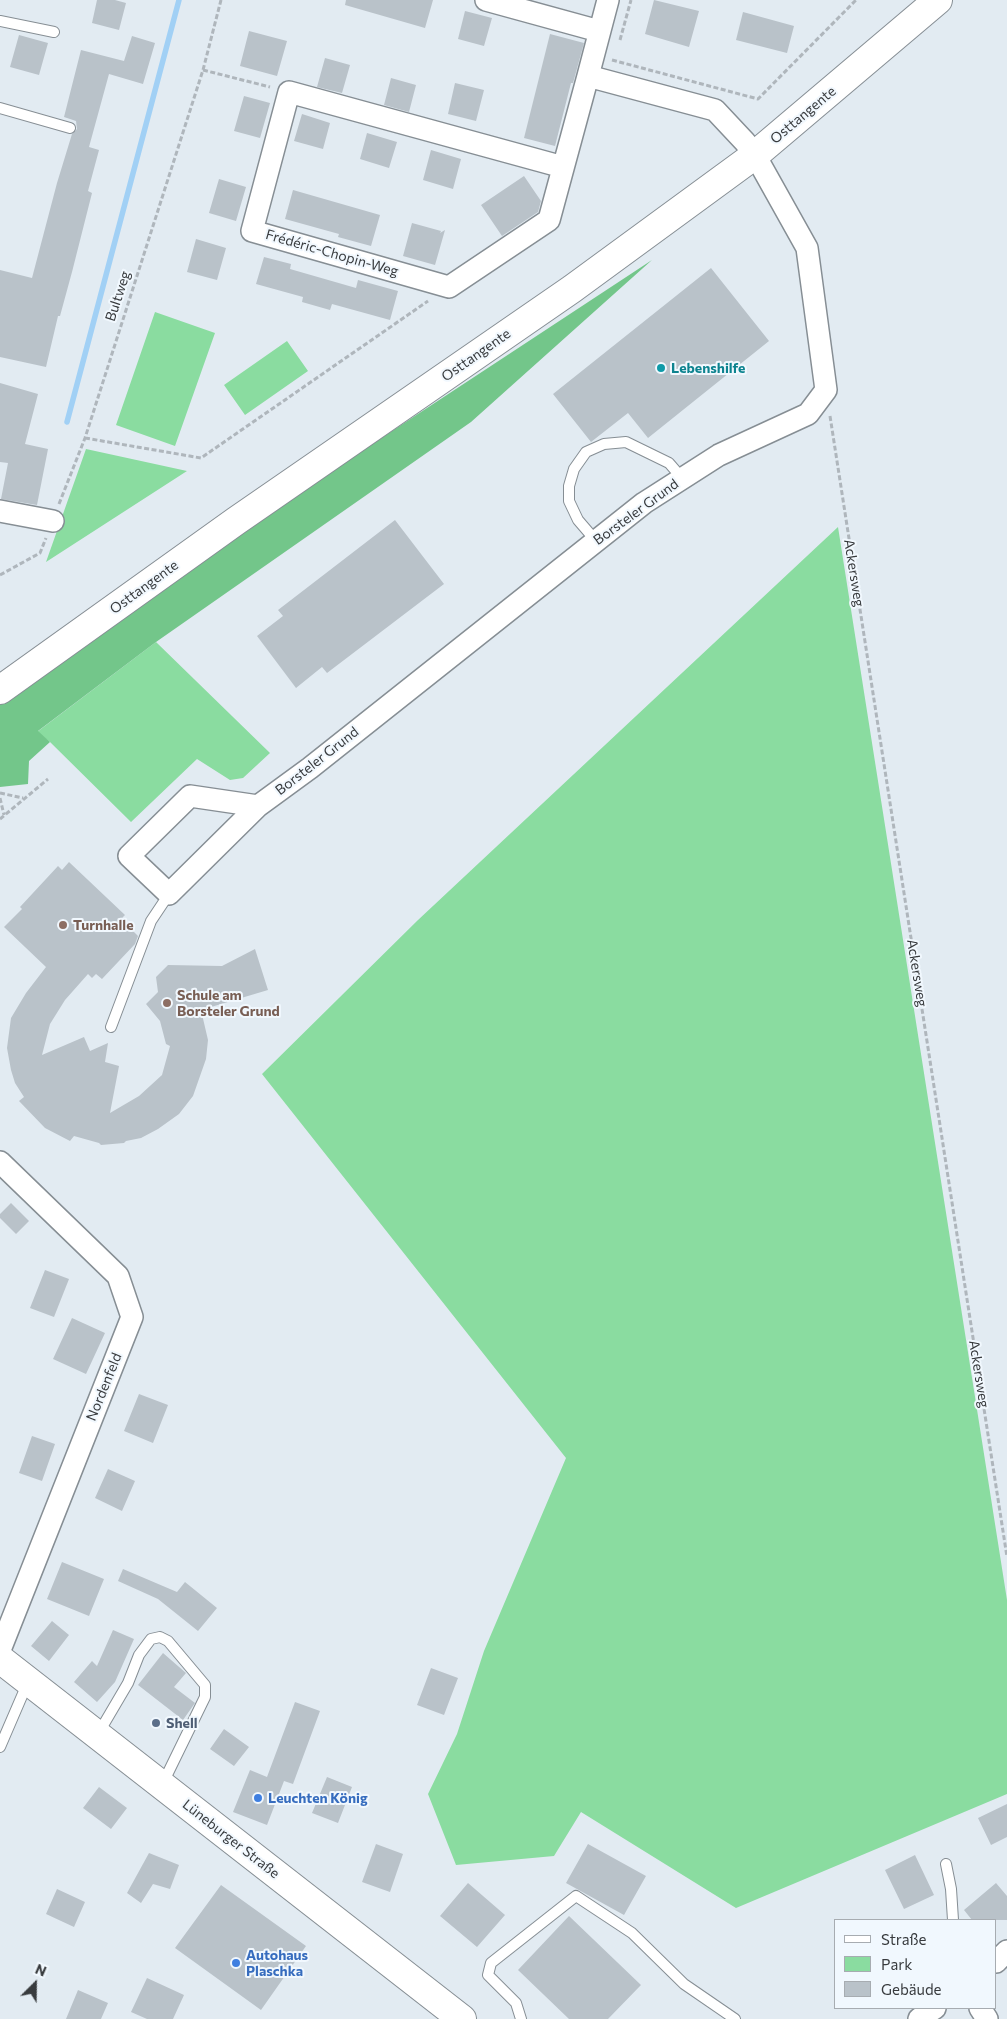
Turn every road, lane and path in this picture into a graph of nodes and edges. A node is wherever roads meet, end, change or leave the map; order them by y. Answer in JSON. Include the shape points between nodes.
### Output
{"nodes":[{"id":1,"x":221,"y":0,"type":"edge"},
{"id":2,"x":486,"y":0,"type":"edge"},
{"id":3,"x":608,"y":0,"type":"edge"},
{"id":4,"x":631,"y":0,"type":"edge"},
{"id":5,"x":856,"y":0,"type":"edge"},
{"id":6,"x":938,"y":0,"type":"edge"},
{"id":7,"x":0,"y":21,"type":"edge"},
{"id":8,"x":599,"y":31,"type":"junction"},
{"id":9,"x":54,"y":32,"type":"dead end"},
{"id":10,"x":619,"y":42,"type":"dead end"},
{"id":11,"x":203,"y":70,"type":"junction"},
{"id":12,"x":589,"y":71,"type":"junction"},
{"id":13,"x":289,"y":92,"type":"junction"},
{"id":14,"x":0,"y":108,"type":"edge"},
{"id":15,"x":70,"y":128,"type":"dead end"},
{"id":16,"x":755,"y":155,"type":"junction"},
{"id":17,"x":564,"y":167,"type":"junction"},
{"id":18,"x":449,"y":286,"type":"junction"},
{"id":19,"x":826,"y":390,"type":"junction"},
{"id":20,"x":84,"y":438,"type":"junction"},
{"id":21,"x":682,"y":478,"type":"junction"},
{"id":22,"x":0,"y":511,"type":"edge"},
{"id":23,"x":53,"y":520,"type":"junction"},
{"id":24,"x":596,"y":541,"type":"junction"},
{"id":25,"x":0,"y":574,"type":"edge"},
{"id":26,"x":0,"y":690,"type":"edge"},
{"id":27,"x":48,"y":779,"type":"dead end"},
{"id":28,"x":0,"y":792,"type":"edge"},
{"id":29,"x":0,"y":798,"type":"edge"},
{"id":30,"x":23,"y":798,"type":"junction"},
{"id":31,"x":258,"y":806,"type":"junction"},
{"id":32,"x":4,"y":815,"type":"junction"},
{"id":33,"x":0,"y":819,"type":"edge"},
{"id":34,"x":169,"y":894,"type":"junction"},
{"id":35,"x":111,"y":1027,"type":"dead end"},
{"id":36,"x":0,"y":1162,"type":"edge"},
{"id":37,"x":1007,"y":1557,"type":"edge"},
{"id":38,"x":0,"y":1650,"type":"edge"},
{"id":39,"x":0,"y":1659,"type":"edge"},
{"id":40,"x":28,"y":1681,"type":"junction"},
{"id":41,"x":97,"y":1734,"type":"junction"},
{"id":42,"x":0,"y":1747,"type":"edge"},
{"id":43,"x":162,"y":1785,"type":"junction"},
{"id":44,"x":946,"y":1864,"type":"dead end"},
{"id":45,"x":953,"y":1919,"type":"edge"},
{"id":46,"x":1007,"y":1951,"type":"edge"},
{"id":47,"x":997,"y":1961,"type":"edge"},
{"id":48,"x":934,"y":2009,"type":"edge"},
{"id":49,"x":462,"y":2019,"type":"edge"},
{"id":50,"x":521,"y":2019,"type":"edge"},
{"id":51,"x":735,"y":2019,"type":"edge"},
{"id":52,"x":919,"y":2019,"type":"edge"}],
"edges":[{"from":1,"to":11,"type":"path","name":"Bultweg"},
{"from":2,"to":8,"type":"street"},
{"from":3,"to":8,"type":"street"},
{"from":4,"to":10,"type":"path"},
{"from":5,"to":12,"type":"path","via":[[758,99],[614,60]]},
{"from":6,"to":16,"type":"main road","name":"Osttangente"},
{"from":7,"to":9,"type":"lane"},
{"from":8,"to":12,"type":"street"},
{"from":11,"to":13,"type":"path"},
{"from":11,"to":20,"type":"path","name":"Bultweg"},
{"from":12,"to":16,"type":"street","via":[[715,110]]},
{"from":12,"to":17,"type":"street"},
{"from":13,"to":17,"type":"street"},
{"from":13,"to":18,"type":"street","name":"Frédéric-Chopin-Weg","via":[[252,231]]},
{"from":14,"to":15,"type":"lane"},
{"from":16,"to":19,"type":"street","via":[[807,248]]},
{"from":16,"to":26,"type":"main road","name":"Osttangente","via":[[572,289],[236,521]]},
{"from":17,"to":18,"type":"street","via":[[549,220]]},
{"from":18,"to":20,"type":"path","via":[[201,458]]},
{"from":19,"to":21,"type":"street","name":"Borsteler Grund","via":[[808,414],[719,455]]},
{"from":19,"to":37,"type":"path","name":"Ackersweg"},
{"from":20,"to":23,"type":"path","name":"Bultweg"},
{"from":21,"to":24,"type":"street","name":"Borsteler Grund"},
{"from":21,"to":24,"type":"lane","via":[[669,463],[626,442],[604,444],[586,452],[574,469],[569,501],[578,520]]},
{"from":22,"to":23,"type":"street"},
{"from":23,"to":25,"type":"path","name":"Bultweg","via":[[40,553]]},
{"from":24,"to":31,"type":"street","name":"Borsteler Grund"},
{"from":27,"to":30,"type":"path"},
{"from":28,"to":30,"type":"path"},
{"from":29,"to":32,"type":"path"},
{"from":30,"to":32,"type":"path"},
{"from":31,"to":34,"type":"street","name":"Borsteler Grund"},
{"from":31,"to":34,"type":"street","via":[[190,796],[129,856]]},
{"from":32,"to":33,"type":"path"},
{"from":34,"to":35,"type":"lane","via":[[151,921]]},
{"from":36,"to":38,"type":"street","name":"Nordenfeld","via":[[118,1276],[132,1316]]},
{"from":39,"to":40,"type":"main road","name":"Lüneburger Straße"},
{"from":40,"to":41,"type":"main road","name":"Lüneburger Straße"},
{"from":40,"to":42,"type":"lane"},
{"from":41,"to":43,"type":"main road","name":"Lüneburger Straße"},
{"from":41,"to":43,"type":"lane","via":[[150,1639],[160,1637],[168,1641],[205,1685],[205,1697]]},
{"from":43,"to":49,"type":"main road","name":"Lüneburger Straße"},
{"from":44,"to":45,"type":"lane"},
{"from":46,"to":47,"type":"street"},
{"from":48,"to":52,"type":"street"},
{"from":50,"to":51,"type":"lane","via":[[516,2003],[488,1975],[491,1963],[576,1896],[632,1933],[684,1984]]}]}
